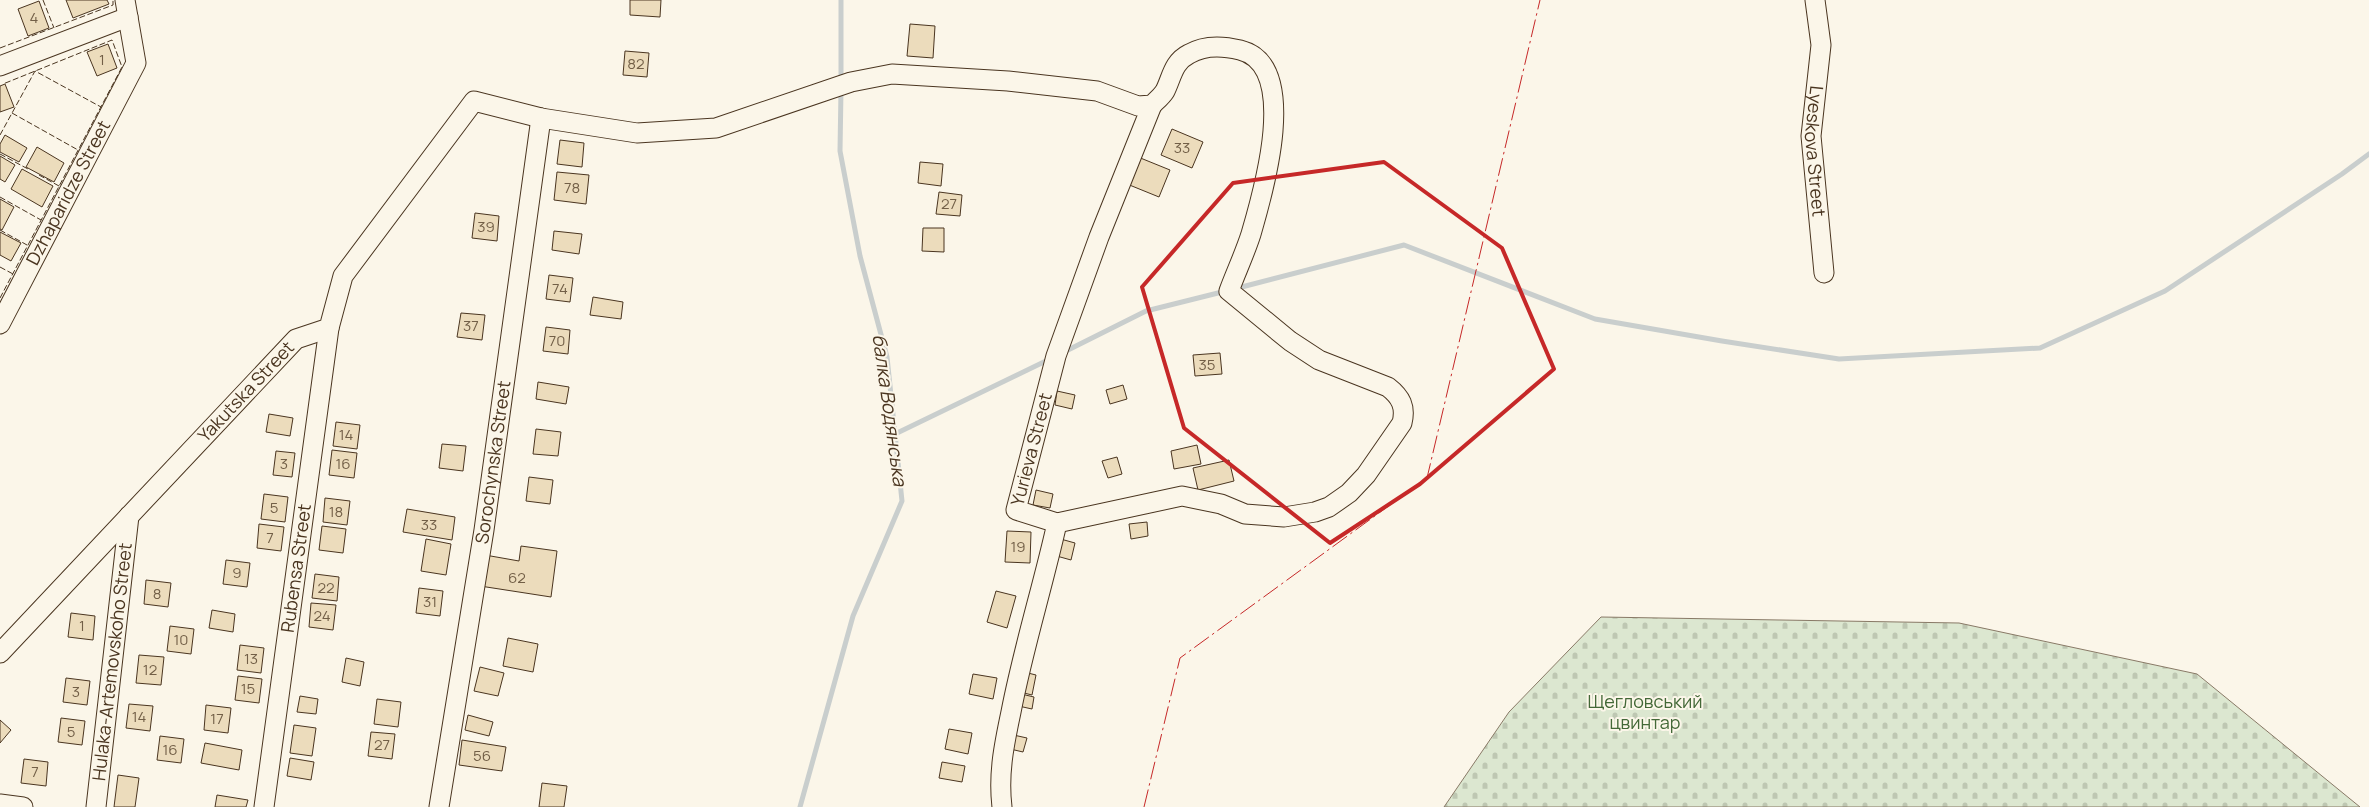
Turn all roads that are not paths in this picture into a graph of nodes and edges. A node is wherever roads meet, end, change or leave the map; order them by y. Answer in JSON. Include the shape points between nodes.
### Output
{"nodes":[{"id":1,"x":1815,"y":0,"type":"edge"},
{"id":2,"x":127,"y":9,"type":"edge"},
{"id":3,"x":0,"y":66,"type":"edge"},
{"id":4,"x":1152,"y":105,"type":"junction"},
{"id":5,"x":541,"y":118,"type":"junction"},
{"id":6,"x":1824,"y":273,"type":"dead end"},
{"id":7,"x":0,"y":324,"type":"edge"},
{"id":8,"x":329,"y":328,"type":"junction"},
{"id":9,"x":129,"y":516,"type":"junction"},
{"id":10,"x":1057,"y":523,"type":"junction"},
{"id":11,"x":0,"y":653,"type":"edge"},
{"id":12,"x":0,"y":804,"type":"edge"},
{"id":13,"x":23,"y":807,"type":"edge"},
{"id":14,"x":96,"y":807,"type":"edge"},
{"id":15,"x":264,"y":807,"type":"edge"},
{"id":16,"x":439,"y":807,"type":"edge"},
{"id":17,"x":1002,"y":807,"type":"edge"}],
"edges":[{"from":1,"to":6,"type":"street","name":"Lyeskova Street","via":[[1821,45],[1811,136]]},
{"from":2,"to":3,"type":"street"},
{"from":2,"to":7,"type":"street","name":"Dzhaparidze Street","via":[[136,63]]},
{"from":4,"to":5,"type":"street","via":[[1138,106],[1097,91],[892,74],[851,82],[716,128],[637,133]]},
{"from":4,"to":10,"type":"street","name":"Yurieva Street","via":[[1056,356],[1016,510]]},
{"from":4,"to":10,"type":"street","via":[[1164,92],[1172,70],[1188,54],[1224,46],[1246,51],[1262,63],[1270,79],[1273,102],[1271,154],[1251,235],[1228,290],[1290,341],[1319,360],[1388,387],[1397,394],[1404,415],[1397,431],[1366,475],[1349,493],[1315,512],[1284,517],[1245,514],[1221,504],[1182,496]]},
{"from":5,"to":8,"type":"street","via":[[474,101],[342,276]]},
{"from":5,"to":16,"type":"street","name":"Sorochynska Street","via":[[484,530]]},
{"from":8,"to":9,"type":"street","name":"Yakutska Street","via":[[296,339]]},
{"from":8,"to":15,"type":"street","name":"Rubensa Street"},
{"from":9,"to":11,"type":"street","name":"Yakutska Street"},
{"from":9,"to":14,"type":"street","name":"Hulaka-Artemovskoho Street"},
{"from":10,"to":17,"type":"street","via":[[1019,671],[1002,754],[999,785]]},
{"from":12,"to":13,"type":"street"}]}
